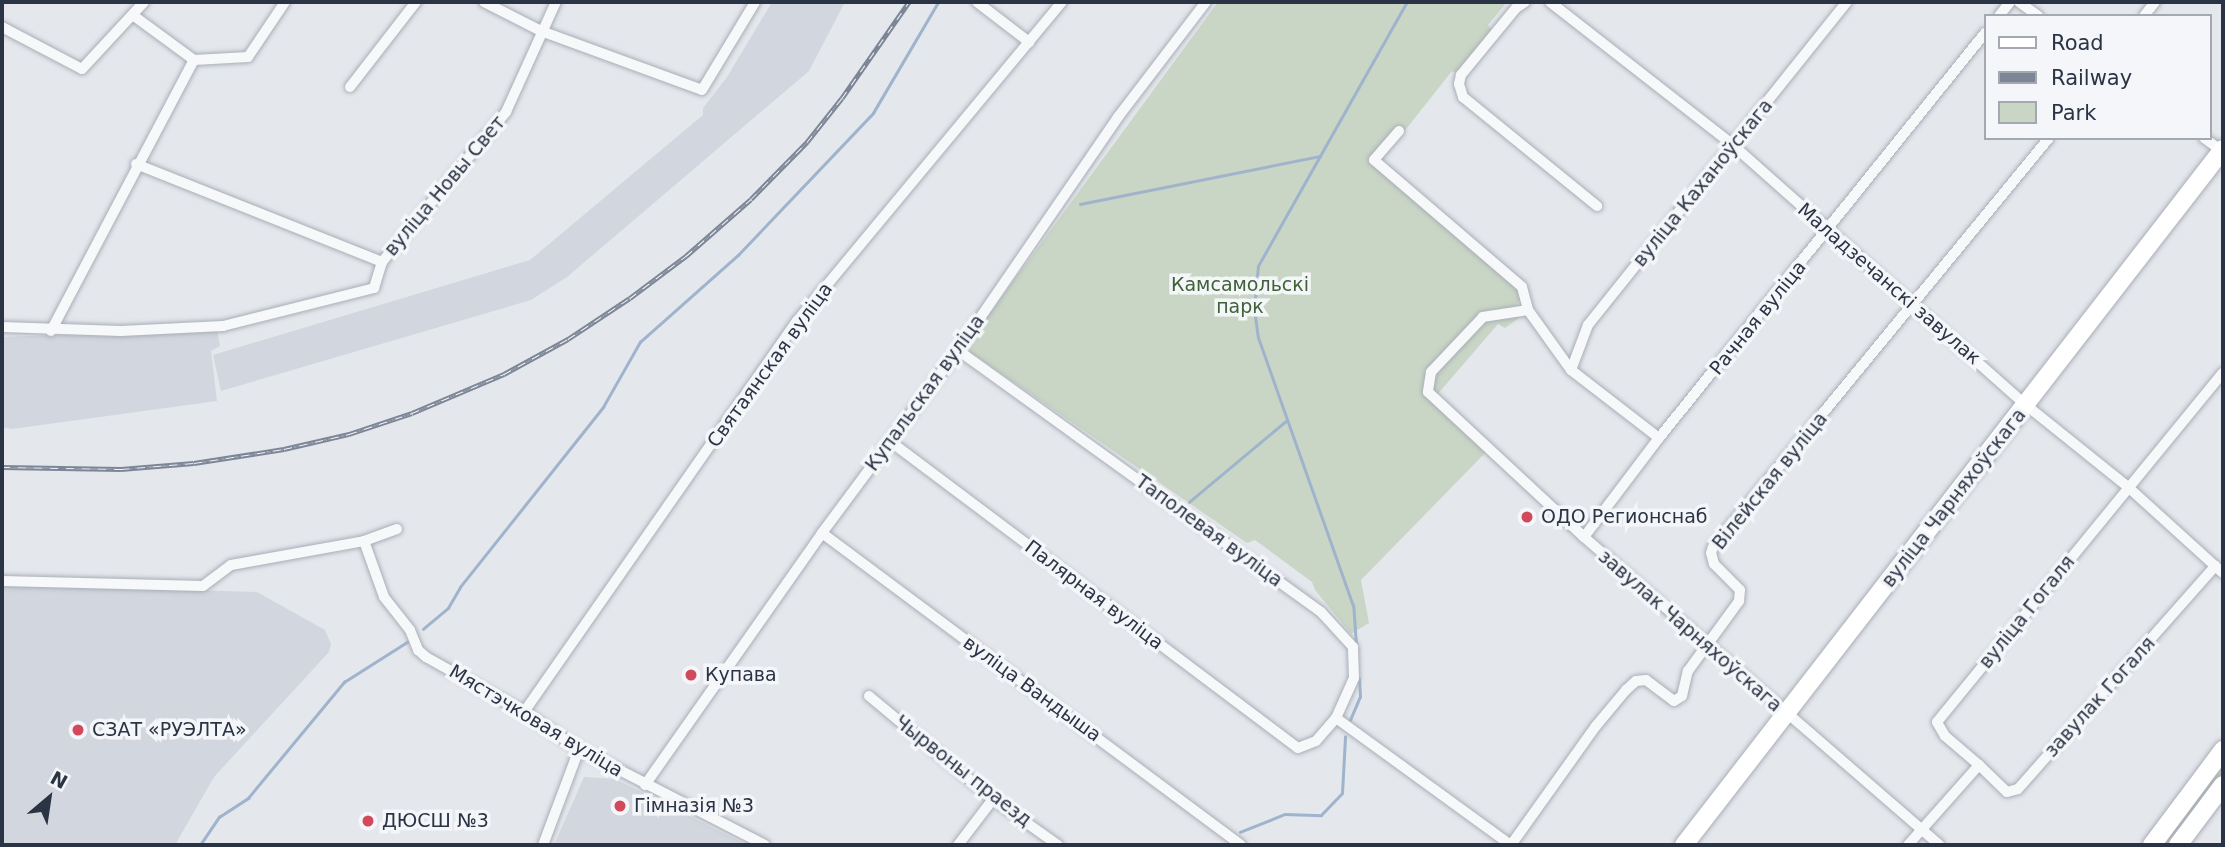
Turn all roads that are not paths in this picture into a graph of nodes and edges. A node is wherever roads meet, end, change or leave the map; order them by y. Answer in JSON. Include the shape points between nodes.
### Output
{"nodes":[{"id":1,"x":144,"y":2,"type":"edge"},
{"id":2,"x":285,"y":2,"type":"edge"},
{"id":3,"x":416,"y":2,"type":"edge"},
{"id":4,"x":484,"y":2,"type":"edge"},
{"id":5,"x":556,"y":2,"type":"edge"},
{"id":6,"x":755,"y":2,"type":"edge"},
{"id":7,"x":977,"y":2,"type":"edge"},
{"id":8,"x":1062,"y":2,"type":"edge"},
{"id":9,"x":1206,"y":2,"type":"edge"},
{"id":10,"x":1525,"y":2,"type":"edge"},
{"id":11,"x":1550,"y":2,"type":"edge"},
{"id":12,"x":1847,"y":2,"type":"edge"},
{"id":13,"x":2020,"y":2,"type":"edge"},
{"id":14,"x":2035,"y":14,"type":"edge"},
{"id":15,"x":134,"y":16,"type":"junction"},
{"id":16,"x":2,"y":27,"type":"edge"},
{"id":17,"x":541,"y":31,"type":"junction"},
{"id":18,"x":1983,"y":36,"type":"edge"},
{"id":19,"x":1030,"y":42,"type":"junction"},
{"id":20,"x":194,"y":60,"type":"junction"},
{"id":21,"x":350,"y":87,"type":"dead end"},
{"id":22,"x":1399,"y":131,"type":"dead end"},
{"id":23,"x":2047,"y":140,"type":"edge"},
{"id":24,"x":2207,"y":140,"type":"edge"},
{"id":25,"x":1734,"y":146,"type":"junction"},
{"id":26,"x":2223,"y":151,"type":"edge"},
{"id":27,"x":136,"y":164,"type":"junction"},
{"id":28,"x":1597,"y":205,"type":"dead end"},
{"id":29,"x":1829,"y":231,"type":"junction"},
{"id":30,"x":382,"y":262,"type":"junction"},
{"id":31,"x":1913,"y":306,"type":"junction"},
{"id":32,"x":1528,"y":310,"type":"junction"},
{"id":33,"x":2,"y":327,"type":"edge"},
{"id":34,"x":51,"y":331,"type":"junction"},
{"id":35,"x":958,"y":350,"type":"junction"},
{"id":36,"x":1571,"y":370,"type":"junction"},
{"id":37,"x":2223,"y":373,"type":"edge"},
{"id":38,"x":2026,"y":405,"type":"junction"},
{"id":39,"x":1659,"y":438,"type":"junction"},
{"id":40,"x":891,"y":442,"type":"junction"},
{"id":41,"x":2127,"y":487,"type":"junction"},
{"id":42,"x":397,"y":529,"type":"dead end"},
{"id":43,"x":822,"y":533,"type":"junction"},
{"id":44,"x":1584,"y":537,"type":"junction"},
{"id":45,"x":364,"y":541,"type":"junction"},
{"id":46,"x":2219,"y":569,"type":"edge"},
{"id":47,"x":2,"y":581,"type":"edge"},
{"id":48,"x":1708,"y":644,"type":"junction"},
{"id":49,"x":869,"y":696,"type":"dead end"},
{"id":50,"x":524,"y":712,"type":"junction"},
{"id":51,"x":1786,"y":716,"type":"junction"},
{"id":52,"x":1336,"y":718,"type":"junction"},
{"id":53,"x":1298,"y":748,"type":"joint"},
{"id":54,"x":579,"y":749,"type":"junction"},
{"id":55,"x":2223,"y":750,"type":"edge"},
{"id":56,"x":1979,"y":765,"type":"junction"},
{"id":57,"x":645,"y":785,"type":"junction"},
{"id":58,"x":2223,"y":785,"type":"edge"},
{"id":59,"x":993,"y":799,"type":"junction"},
{"id":60,"x":1922,"y":830,"type":"junction"},
{"id":61,"x":543,"y":845,"type":"edge"},
{"id":62,"x":765,"y":845,"type":"edge"},
{"id":63,"x":958,"y":845,"type":"edge"},
{"id":64,"x":1058,"y":845,"type":"edge"},
{"id":65,"x":1241,"y":845,"type":"edge"},
{"id":66,"x":1511,"y":845,"type":"edge"},
{"id":67,"x":1684,"y":845,"type":"edge"},
{"id":68,"x":1908,"y":845,"type":"edge"},
{"id":69,"x":1939,"y":845,"type":"edge"},
{"id":70,"x":2152,"y":845,"type":"edge"},
{"id":71,"x":2178,"y":845,"type":"edge"}],
"edges":[{"from":1,"to":15,"type":"street"},
{"from":2,"to":20,"type":"street","via":[[248,57]]},
{"from":3,"to":21,"type":"street"},
{"from":4,"to":17,"type":"street"},
{"from":5,"to":17,"type":"street","name":"вуліца Новы Свет"},
{"from":6,"to":17,"type":"street","via":[[702,90]]},
{"from":7,"to":19,"type":"street"},
{"from":8,"to":19,"type":"street","name":"Святаянская вуліца"},
{"from":9,"to":35,"type":"street","name":"Купальская вуліца","via":[[1118,117]]},
{"from":10,"to":28,"type":"street","via":[[1461,75],[1463,97]]},
{"from":11,"to":25,"type":"street","name":"Маладзечанскі завулак"},
{"from":12,"to":25,"type":"street","name":"вуліца Каханоўскага"},
{"from":13,"to":14,"type":"street"},
{"from":15,"to":16,"type":"street","via":[[82,69]]},
{"from":15,"to":20,"type":"street"},
{"from":17,"to":30,"type":"street","name":"вуліца Новы Свет","via":[[506,112]]},
{"from":18,"to":29,"type":"street","name":"Рачная вуліца"},
{"from":19,"to":50,"type":"street","name":"Святаянская вуліца","via":[[797,321]]},
{"from":20,"to":27,"type":"street"},
{"from":22,"to":32,"type":"street","via":[[1374,160],[1522,287]]},
{"from":23,"to":31,"type":"street","name":"Вілейская вуліца"},
{"from":24,"to":26,"type":"street"},
{"from":25,"to":29,"type":"street","name":"Маладзечанскі завулак"},
{"from":25,"to":36,"type":"street","name":"вуліца Каханоўскага","via":[[1588,325]]},
{"from":26,"to":38,"type":"main road","name":"вуліца Чарняхоўскага"},
{"from":27,"to":30,"type":"street","name":"вуліца Новы Свет"},
{"from":27,"to":34,"type":"street"},
{"from":29,"to":31,"type":"street","name":"Маладзечанскі завулак"},
{"from":29,"to":39,"type":"street","name":"Рачная вуліца"},
{"from":30,"to":34,"type":"street","name":"вуліца Новы Свет","via":[[374,288],[223,326]]},
{"from":31,"to":38,"type":"street","name":"Маладзечанскі завулак"},
{"from":31,"to":48,"type":"street","name":"Вілейская вуліца","via":[[1713,547],[1714,564],[1740,590],[1739,601]]},
{"from":32,"to":36,"type":"street"},
{"from":32,"to":44,"type":"street","name":"завулак Чарняхоўскага","via":[[1483,317],[1431,372],[1427,392]]},
{"from":33,"to":34,"type":"street","name":"вуліца Новы Свет"},
{"from":35,"to":40,"type":"street","name":"Купальская вуліца"},
{"from":35,"to":52,"type":"street","name":"Таполевая вуліца","via":[[1321,612],[1353,647],[1354,678]]},
{"from":36,"to":39,"type":"street"},
{"from":37,"to":41,"type":"street","name":"вуліца Гогаля"},
{"from":38,"to":41,"type":"street","name":"Маладзечанскі завулак"},
{"from":38,"to":51,"type":"main road","name":"вуліца Чарняхоўскага"},
{"from":39,"to":44,"type":"street","name":"Рачная вуліца"},
{"from":40,"to":43,"type":"street","name":"Купальская вуліца"},
{"from":40,"to":53,"type":"street","name":"Палярная вуліца"},
{"from":41,"to":46,"type":"street","name":"Маладзечанскі завулак"},
{"from":41,"to":56,"type":"street","name":"вуліца Гогаля","via":[[1937,722],[1945,736]]},
{"from":42,"to":45,"type":"street"},
{"from":43,"to":57,"type":"street","name":"Купальская вуліца"},
{"from":43,"to":65,"type":"street","name":"вуліца Вандыша"},
{"from":44,"to":48,"type":"street","name":"завулак Чарняхоўскага"},
{"from":45,"to":47,"type":"street","via":[[232,565],[204,586]]},
{"from":45,"to":50,"type":"street","name":"Мястэчковая вуліца","via":[[384,597],[410,630],[418,650]]},
{"from":46,"to":56,"type":"street","name":"завулак Гогаля","via":[[2018,789],[2007,792]]},
{"from":48,"to":51,"type":"street","name":"завулак Чарняхоўскага"},
{"from":48,"to":66,"type":"street","name":"Вілейская вуліца","via":[[1688,671],[1682,696],[1674,701],[1646,680],[1636,681],[1626,690]]},
{"from":49,"to":59,"type":"street","name":"Чырвоны праезд"},
{"from":50,"to":54,"type":"street","name":"Мястэчковая вуліца"},
{"from":51,"to":60,"type":"street","name":"завулак Чарняхоўскага"},
{"from":51,"to":67,"type":"main road","name":"вуліца Чарняхоўскага"},
{"from":52,"to":53,"type":"street","name":"Таполевая вуліца","via":[[1316,741]]},
{"from":52,"to":66,"type":"street"},
{"from":54,"to":57,"type":"street","name":"Мястэчковая вуліца"},
{"from":54,"to":61,"type":"street"},
{"from":55,"to":70,"type":"main road"},
{"from":56,"to":60,"type":"street"},
{"from":57,"to":62,"type":"street","name":"Мястэчковая вуліца"},
{"from":58,"to":71,"type":"main road"},
{"from":59,"to":63,"type":"street"},
{"from":59,"to":64,"type":"street","name":"Чырвоны праезд"},
{"from":60,"to":68,"type":"street"},
{"from":60,"to":69,"type":"street","name":"завулак Чарняхоўскага"}]}
